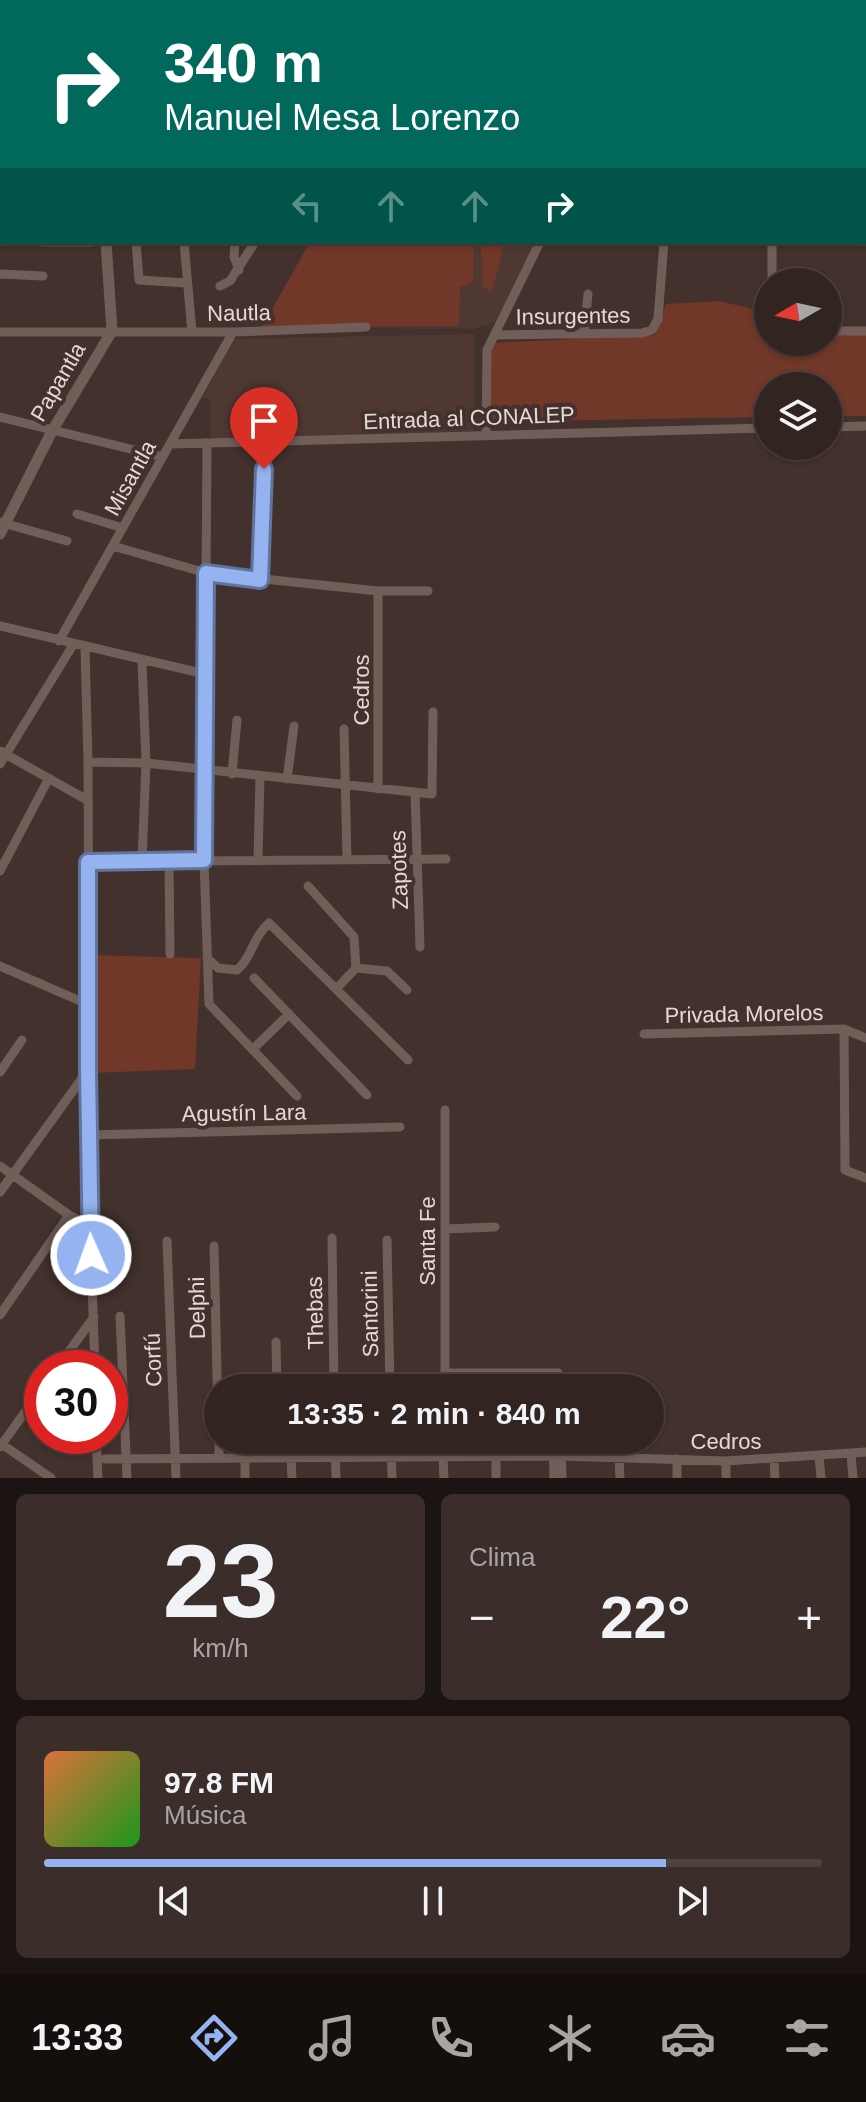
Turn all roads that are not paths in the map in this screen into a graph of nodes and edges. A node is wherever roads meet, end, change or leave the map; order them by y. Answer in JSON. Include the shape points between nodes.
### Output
{"nodes":[{"id":1,"x":106,"y":244,"type":"edge"},
{"id":2,"x":136,"y":244,"type":"edge"},
{"id":3,"x":184,"y":244,"type":"edge"},
{"id":4,"x":235,"y":244,"type":"edge"},
{"id":5,"x":254,"y":244,"type":"edge"},
{"id":6,"x":539,"y":244,"type":"edge"},
{"id":7,"x":664,"y":244,"type":"edge"},
{"id":8,"x":772,"y":244,"type":"edge"},
{"id":9,"x":772,"y":268,"type":"edge"},
{"id":10,"x":239,"y":270,"type":"junction"},
{"id":11,"x":0,"y":274,"type":"edge"},
{"id":12,"x":43,"y":276,"type":"dead end"},
{"id":13,"x":186,"y":283,"type":"junction"},
{"id":14,"x":220,"y":286,"type":"dead end"},
{"id":15,"x":588,"y":294,"type":"dead end"},
{"id":16,"x":366,"y":327,"type":"dead end"},
{"id":17,"x":112,"y":331,"type":"junction"},
{"id":18,"x":842,"y":331,"type":"edge"},
{"id":19,"x":866,"y":331,"type":"edge"},
{"id":20,"x":0,"y":332,"type":"edge"},
{"id":21,"x":192,"y":332,"type":"junction"},
{"id":22,"x":233,"y":332,"type":"junction"},
{"id":23,"x":584,"y":334,"type":"junction"},
{"id":24,"x":494,"y":335,"type":"junction"},
{"id":25,"x":0,"y":417,"type":"edge"},
{"id":26,"x":866,"y":426,"type":"edge"},
{"id":27,"x":842,"y":427,"type":"edge"},
{"id":28,"x":754,"y":428,"type":"edge"},
{"id":29,"x":52,"y":431,"type":"junction"},
{"id":30,"x":486,"y":436,"type":"junction"},
{"id":31,"x":265,"y":442,"type":"junction"},
{"id":32,"x":207,"y":443,"type":"junction"},
{"id":33,"x":170,"y":444,"type":"junction"},
{"id":34,"x":163,"y":457,"type":"junction"},
{"id":35,"x":77,"y":514,"type":"dead end"},
{"id":36,"x":2,"y":527,"type":"edge"},
{"id":37,"x":123,"y":528,"type":"junction"},
{"id":38,"x":67,"y":541,"type":"dead end"},
{"id":39,"x":113,"y":546,"type":"junction"},
{"id":40,"x":206,"y":573,"type":"junction"},
{"id":41,"x":260,"y":580,"type":"junction"},
{"id":42,"x":378,"y":591,"type":"junction"},
{"id":43,"x":428,"y":591,"type":"dead end"},
{"id":44,"x":0,"y":626,"type":"edge"},
{"id":45,"x":59,"y":641,"type":"junction"},
{"id":46,"x":73,"y":645,"type":"junction"},
{"id":47,"x":85,"y":648,"type":"junction"},
{"id":48,"x":142,"y":661,"type":"junction"},
{"id":49,"x":205,"y":674,"type":"junction"},
{"id":50,"x":433,"y":712,"type":"dead end"},
{"id":51,"x":237,"y":720,"type":"dead end"},
{"id":52,"x":294,"y":726,"type":"dead end"},
{"id":53,"x":344,"y":729,"type":"dead end"},
{"id":54,"x":3,"y":753,"type":"edge"},
{"id":55,"x":88,"y":762,"type":"junction"},
{"id":56,"x":146,"y":763,"type":"junction"},
{"id":57,"x":0,"y":764,"type":"edge"},
{"id":58,"x":205,"y":770,"type":"junction"},
{"id":59,"x":232,"y":774,"type":"junction"},
{"id":60,"x":260,"y":776,"type":"junction"},
{"id":61,"x":49,"y":778,"type":"junction"},
{"id":62,"x":287,"y":779,"type":"junction"},
{"id":63,"x":344,"y":785,"type":"junction"},
{"id":64,"x":378,"y":789,"type":"junction"},
{"id":65,"x":415,"y":792,"type":"junction"},
{"id":66,"x":87,"y":800,"type":"junction"},
{"id":67,"x":3,"y":859,"type":"edge"},
{"id":68,"x":417,"y":859,"type":"junction"},
{"id":69,"x":446,"y":859,"type":"dead end"},
{"id":70,"x":204,"y":860,"type":"junction"},
{"id":71,"x":258,"y":860,"type":"junction"},
{"id":72,"x":347,"y":860,"type":"junction"},
{"id":73,"x":142,"y":861,"type":"junction"},
{"id":74,"x":169,"y":861,"type":"junction"},
{"id":75,"x":88,"y":862,"type":"junction"},
{"id":76,"x":0,"y":871,"type":"edge"},
{"id":77,"x":308,"y":886,"type":"dead end"},
{"id":78,"x":420,"y":947,"type":"dead end"},
{"id":79,"x":170,"y":954,"type":"dead end"},
{"id":80,"x":207,"y":958,"type":"junction"},
{"id":81,"x":0,"y":966,"type":"edge"},
{"id":82,"x":356,"y":968,"type":"junction"},
{"id":83,"x":254,"y":978,"type":"dead end"},
{"id":84,"x":336,"y":989,"type":"junction"},
{"id":85,"x":407,"y":990,"type":"dead end"},
{"id":86,"x":87,"y":1004,"type":"junction"},
{"id":87,"x":289,"y":1014,"type":"junction"},
{"id":88,"x":844,"y":1029,"type":"junction"},
{"id":89,"x":644,"y":1034,"type":"dead end"},
{"id":90,"x":866,"y":1038,"type":"edge"},
{"id":91,"x":22,"y":1040,"type":"dead end"},
{"id":92,"x":253,"y":1049,"type":"junction"},
{"id":93,"x":408,"y":1060,"type":"dead end"},
{"id":94,"x":88,"y":1070,"type":"junction"},
{"id":95,"x":0,"y":1072,"type":"edge"},
{"id":96,"x":367,"y":1095,"type":"dead end"},
{"id":97,"x":297,"y":1096,"type":"dead end"},
{"id":98,"x":445,"y":1110,"type":"dead end"},
{"id":99,"x":400,"y":1127,"type":"dead end"},
{"id":100,"x":89,"y":1135,"type":"junction"},
{"id":101,"x":0,"y":1166,"type":"edge"},
{"id":102,"x":11,"y":1175,"type":"junction"},
{"id":103,"x":866,"y":1178,"type":"edge"},
{"id":104,"x":0,"y":1192,"type":"edge"},
{"id":105,"x":69,"y":1215,"type":"junction"},
{"id":106,"x":90,"y":1225,"type":"junction"},
{"id":107,"x":495,"y":1227,"type":"dead end"},
{"id":108,"x":445,"y":1229,"type":"junction"},
{"id":109,"x":332,"y":1238,"type":"dead end"},
{"id":110,"x":387,"y":1240,"type":"dead end"},
{"id":111,"x":167,"y":1241,"type":"dead end"},
{"id":112,"x":214,"y":1246,"type":"dead end"},
{"id":113,"x":0,"y":1315,"type":"edge"},
{"id":114,"x":120,"y":1316,"type":"dead end"},
{"id":115,"x":94,"y":1317,"type":"junction"},
{"id":116,"x":276,"y":1342,"type":"dead end"},
{"id":117,"x":70,"y":1350,"type":"edge"},
{"id":118,"x":95,"y":1350,"type":"edge"},
{"id":119,"x":555,"y":1373,"type":"edge"},
{"id":120,"x":217,"y":1374,"type":"edge"},
{"id":121,"x":277,"y":1374,"type":"edge"},
{"id":122,"x":334,"y":1374,"type":"edge"},
{"id":123,"x":390,"y":1374,"type":"edge"},
{"id":124,"x":24,"y":1413,"type":"edge"},
{"id":125,"x":1,"y":1445,"type":"edge"},
{"id":126,"x":866,"y":1452,"type":"edge"},
{"id":127,"x":97,"y":1454,"type":"edge"},
{"id":128,"x":219,"y":1454,"type":"edge"},
{"id":129,"x":279,"y":1454,"type":"edge"},
{"id":130,"x":392,"y":1454,"type":"edge"},
{"id":131,"x":851,"y":1454,"type":"junction"},
{"id":132,"x":496,"y":1456,"type":"junction"},
{"id":133,"x":557,"y":1456,"type":"junction"},
{"id":134,"x":819,"y":1456,"type":"junction"},
{"id":135,"x":335,"y":1457,"type":"junction"},
{"id":136,"x":392,"y":1457,"type":"junction"},
{"id":137,"x":443,"y":1457,"type":"junction"},
{"id":138,"x":175,"y":1458,"type":"junction"},
{"id":139,"x":219,"y":1458,"type":"junction"},
{"id":140,"x":245,"y":1458,"type":"junction"},
{"id":141,"x":279,"y":1458,"type":"junction"},
{"id":142,"x":291,"y":1458,"type":"junction"},
{"id":143,"x":619,"y":1458,"type":"junction"},
{"id":144,"x":105,"y":1459,"type":"dead end"},
{"id":145,"x":126,"y":1459,"type":"junction"},
{"id":146,"x":677,"y":1459,"type":"junction"},
{"id":147,"x":774,"y":1459,"type":"junction"},
{"id":148,"x":726,"y":1461,"type":"junction"},
{"id":149,"x":51,"y":1478,"type":"edge"},
{"id":150,"x":98,"y":1478,"type":"edge"},
{"id":151,"x":127,"y":1478,"type":"edge"},
{"id":152,"x":176,"y":1478,"type":"edge"},
{"id":153,"x":245,"y":1478,"type":"edge"},
{"id":154,"x":292,"y":1478,"type":"edge"},
{"id":155,"x":336,"y":1478,"type":"edge"},
{"id":156,"x":392,"y":1478,"type":"edge"},
{"id":157,"x":444,"y":1478,"type":"edge"},
{"id":158,"x":496,"y":1478,"type":"edge"},
{"id":159,"x":554,"y":1478,"type":"edge"},
{"id":160,"x":562,"y":1478,"type":"edge"},
{"id":161,"x":620,"y":1478,"type":"edge"},
{"id":162,"x":677,"y":1478,"type":"edge"},
{"id":163,"x":726,"y":1478,"type":"edge"},
{"id":164,"x":775,"y":1478,"type":"edge"},
{"id":165,"x":821,"y":1478,"type":"edge"},
{"id":166,"x":853,"y":1478,"type":"edge"}],
"edges":[{"from":1,"to":17,"type":"street","name":"Papantla"},
{"from":2,"to":13,"type":"street","via":[[139,280]]},
{"from":3,"to":13,"type":"street"},
{"from":4,"to":10,"type":"street"},
{"from":5,"to":10,"type":"street"},
{"from":6,"to":24,"type":"street"},
{"from":7,"to":23,"type":"street","name":"Insurgentes","via":[[658,319],[652,330]]},
{"from":8,"to":9,"type":"street"},
{"from":10,"to":14,"type":"street"},
{"from":11,"to":12,"type":"street"},
{"from":13,"to":21,"type":"street"},
{"from":15,"to":23,"type":"street"},
{"from":16,"to":22,"type":"street","name":"Nautla"},
{"from":17,"to":20,"type":"street","name":"Nautla"},
{"from":17,"to":21,"type":"street","name":"Nautla"},
{"from":17,"to":29,"type":"street","name":"Papantla"},
{"from":18,"to":19,"type":"street"},
{"from":21,"to":22,"type":"street","name":"Nautla"},
{"from":22,"to":33,"type":"street","name":"Misantla"},
{"from":23,"to":24,"type":"street","name":"Insurgentes"},
{"from":24,"to":30,"type":"street","via":[[487,350]]},
{"from":25,"to":29,"type":"street"},
{"from":26,"to":27,"type":"street"},
{"from":28,"to":30,"type":"street","name":"Entrada al CONALEP"},
{"from":29,"to":34,"type":"street"},
{"from":29,"to":36,"type":"street","name":"Papantla"},
{"from":30,"to":31,"type":"street","name":"Entrada al CONALEP"},
{"from":31,"to":32,"type":"street","name":"Entrada al CONALEP"},
{"from":31,"to":41,"type":"street"},
{"from":32,"to":33,"type":"street","name":"Entrada al CONALEP"},
{"from":32,"to":40,"type":"street"},
{"from":33,"to":34,"type":"street","name":"Misantla"},
{"from":34,"to":37,"type":"street","name":"Misantla"},
{"from":35,"to":37,"type":"street"},
{"from":36,"to":38,"type":"street"},
{"from":37,"to":39,"type":"street","name":"Misantla"},
{"from":39,"to":40,"type":"street"},
{"from":39,"to":45,"type":"street","name":"Misantla"},
{"from":40,"to":41,"type":"street"},
{"from":40,"to":49,"type":"street"},
{"from":41,"to":42,"type":"street"},
{"from":42,"to":43,"type":"street"},
{"from":42,"to":64,"type":"street","name":"Cedros"},
{"from":44,"to":45,"type":"street"},
{"from":45,"to":46,"type":"street"},
{"from":46,"to":47,"type":"street"},
{"from":46,"to":54,"type":"street"},
{"from":47,"to":48,"type":"street"},
{"from":47,"to":55,"type":"street"},
{"from":48,"to":49,"type":"street"},
{"from":48,"to":56,"type":"street"},
{"from":49,"to":58,"type":"street"},
{"from":50,"to":65,"type":"street","via":[[432,794]]},
{"from":51,"to":59,"type":"street"},
{"from":52,"to":62,"type":"street"},
{"from":53,"to":63,"type":"street","name":"Cedros"},
{"from":54,"to":57,"type":"street"},
{"from":54,"to":61,"type":"street"},
{"from":55,"to":56,"type":"street"},
{"from":55,"to":66,"type":"street"},
{"from":56,"to":58,"type":"street"},
{"from":56,"to":73,"type":"street"},
{"from":58,"to":59,"type":"street"},
{"from":58,"to":70,"type":"street"},
{"from":59,"to":60,"type":"street"},
{"from":60,"to":62,"type":"street"},
{"from":60,"to":71,"type":"street"},
{"from":61,"to":66,"type":"street"},
{"from":61,"to":67,"type":"street"},
{"from":62,"to":63,"type":"street"},
{"from":63,"to":64,"type":"street"},
{"from":63,"to":72,"type":"street","name":"Cedros"},
{"from":64,"to":65,"type":"street"},
{"from":65,"to":68,"type":"street","name":"Zapotes"},
{"from":66,"to":75,"type":"street"},
{"from":67,"to":76,"type":"street"},
{"from":68,"to":69,"type":"street"},
{"from":68,"to":72,"type":"street"},
{"from":68,"to":78,"type":"street","name":"Zapotes"},
{"from":70,"to":71,"type":"street"},
{"from":70,"to":74,"type":"street"},
{"from":70,"to":80,"type":"street"},
{"from":71,"to":72,"type":"street"},
{"from":73,"to":74,"type":"street"},
{"from":73,"to":75,"type":"street"},
{"from":74,"to":79,"type":"street"},
{"from":75,"to":86,"type":"street"},
{"from":77,"to":82,"type":"street","via":[[354,937]]},
{"from":80,"to":84,"type":"street","via":[[218,968],[237,970],[257,933],[269,923]]},
{"from":80,"to":92,"type":"street","via":[[209,1004]]},
{"from":81,"to":86,"type":"street"},
{"from":82,"to":84,"type":"street"},
{"from":82,"to":85,"type":"street","via":[[387,971]]},
{"from":83,"to":87,"type":"street"},
{"from":84,"to":93,"type":"street"},
{"from":86,"to":94,"type":"street"},
{"from":87,"to":92,"type":"street"},
{"from":87,"to":96,"type":"street"},
{"from":88,"to":89,"type":"street","name":"Privada Morelos"},
{"from":88,"to":90,"type":"street"},
{"from":88,"to":103,"type":"street","via":[[845,1170]]},
{"from":91,"to":95,"type":"street"},
{"from":92,"to":97,"type":"street"},
{"from":94,"to":100,"type":"street"},
{"from":94,"to":102,"type":"street"},
{"from":98,"to":108,"type":"street","name":"Santa Fe"},
{"from":99,"to":100,"type":"street","name":"Agustín Lara"},
{"from":100,"to":106,"type":"street"},
{"from":101,"to":102,"type":"street"},
{"from":102,"to":104,"type":"street"},
{"from":102,"to":105,"type":"street"},
{"from":105,"to":106,"type":"street"},
{"from":105,"to":113,"type":"street"},
{"from":106,"to":115,"type":"street"},
{"from":107,"to":108,"type":"street"},
{"from":108,"to":119,"type":"street","name":"Santa Fe","via":[[445,1373]]},
{"from":109,"to":122,"type":"street","name":"Thebas"},
{"from":110,"to":123,"type":"street","name":"Santorini"},
{"from":111,"to":138,"type":"street","name":"Corfú"},
{"from":112,"to":120,"type":"street","name":"Delphi"},
{"from":114,"to":145,"type":"street"},
{"from":115,"to":117,"type":"street"},
{"from":115,"to":118,"type":"street"},
{"from":116,"to":121,"type":"street"},
{"from":124,"to":125,"type":"street"},
{"from":125,"to":149,"type":"street"},
{"from":126,"to":131,"type":"street","name":"Cedros"},
{"from":127,"to":150,"type":"street"},
{"from":128,"to":139,"type":"street"},
{"from":129,"to":141,"type":"street"},
{"from":130,"to":136,"type":"street"},
{"from":131,"to":134,"type":"street","name":"Cedros"},
{"from":131,"to":166,"type":"street"},
{"from":132,"to":133,"type":"street","name":"Cedros"},
{"from":132,"to":137,"type":"street","name":"Cedros"},
{"from":132,"to":158,"type":"street"},
{"from":133,"to":143,"type":"street","name":"Cedros"},
{"from":133,"to":159,"type":"street"},
{"from":133,"to":160,"type":"street"},
{"from":134,"to":147,"type":"street","name":"Cedros"},
{"from":134,"to":165,"type":"street"},
{"from":135,"to":136,"type":"street","name":"Cedros"},
{"from":135,"to":142,"type":"street","name":"Cedros"},
{"from":135,"to":155,"type":"street"},
{"from":136,"to":137,"type":"street","name":"Cedros"},
{"from":136,"to":156,"type":"street"},
{"from":137,"to":157,"type":"street"},
{"from":138,"to":139,"type":"street","name":"Cedros"},
{"from":138,"to":145,"type":"street","name":"Cedros"},
{"from":138,"to":152,"type":"street","name":"Corfú"},
{"from":139,"to":140,"type":"street","name":"Cedros"},
{"from":140,"to":141,"type":"street","name":"Cedros"},
{"from":140,"to":153,"type":"street"},
{"from":141,"to":142,"type":"street","name":"Cedros"},
{"from":142,"to":154,"type":"street"},
{"from":143,"to":146,"type":"street","name":"Cedros"},
{"from":143,"to":161,"type":"street"},
{"from":144,"to":145,"type":"street","name":"Cedros"},
{"from":145,"to":151,"type":"street"},
{"from":146,"to":148,"type":"street","name":"Cedros"},
{"from":146,"to":162,"type":"street"},
{"from":147,"to":148,"type":"street","name":"Cedros"},
{"from":147,"to":164,"type":"street"},
{"from":148,"to":163,"type":"street"}]}
